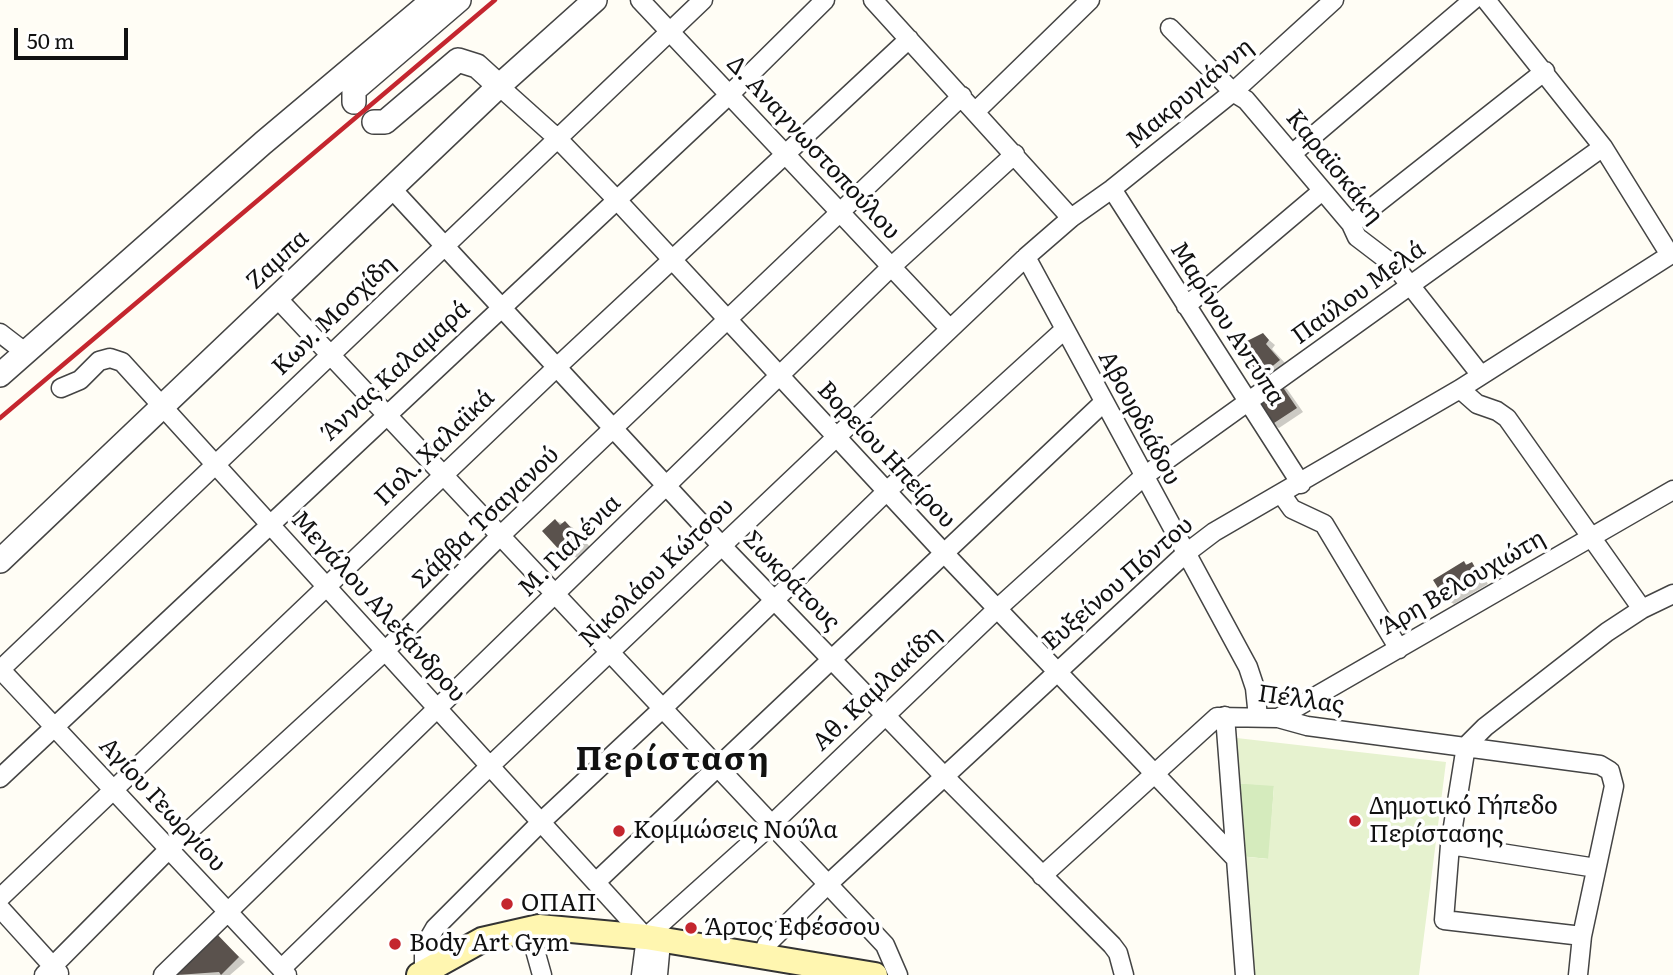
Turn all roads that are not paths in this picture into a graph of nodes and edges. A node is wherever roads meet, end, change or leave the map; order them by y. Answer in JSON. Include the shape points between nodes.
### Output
{"nodes":[{"id":1,"x":433,"y":0,"type":"edge"},
{"id":2,"x":459,"y":0,"type":"edge"},
{"id":3,"x":595,"y":0,"type":"edge"},
{"id":4,"x":640,"y":0,"type":"edge"},
{"id":5,"x":703,"y":0,"type":"edge"},
{"id":6,"x":825,"y":0,"type":"edge"},
{"id":7,"x":873,"y":0,"type":"edge"},
{"id":8,"x":1090,"y":0,"type":"edge"},
{"id":9,"x":1334,"y":0,"type":"edge"},
{"id":10,"x":1473,"y":0,"type":"edge"},
{"id":11,"x":1486,"y":0,"type":"edge"},
{"id":12,"x":1170,"y":28,"type":"dead end"},
{"id":13,"x":669,"y":31,"type":"junction"},
{"id":14,"x":909,"y":39,"type":"junction"},
{"id":15,"x":1545,"y":71,"type":"junction"},
{"id":16,"x":499,"y":86,"type":"junction"},
{"id":17,"x":1233,"y":92,"type":"junction"},
{"id":18,"x":729,"y":95,"type":"junction"},
{"id":19,"x":962,"y":96,"type":"junction"},
{"id":20,"x":354,"y":102,"type":"dead end"},
{"id":21,"x":976,"y":111,"type":"junction"},
{"id":22,"x":374,"y":122,"type":"dead end"},
{"id":23,"x":557,"y":138,"type":"junction"},
{"id":24,"x":1603,"y":147,"type":"junction"},
{"id":25,"x":1293,"y":153,"type":"junction"},
{"id":26,"x":1015,"y":154,"type":"junction"},
{"id":27,"x":785,"y":155,"type":"junction"},
{"id":28,"x":392,"y":189,"type":"junction"},
{"id":29,"x":1112,"y":189,"type":"junction"},
{"id":30,"x":1322,"y":191,"type":"junction"},
{"id":31,"x":616,"y":199,"type":"junction"},
{"id":32,"x":843,"y":213,"type":"junction"},
{"id":33,"x":1071,"y":218,"type":"junction"},
{"id":34,"x":1351,"y":224,"type":"junction"},
{"id":35,"x":444,"y":244,"type":"junction"},
{"id":36,"x":1026,"y":257,"type":"junction"},
{"id":37,"x":673,"y":259,"type":"junction"},
{"id":38,"x":891,"y":267,"type":"junction"},
{"id":39,"x":1411,"y":286,"type":"junction"},
{"id":40,"x":276,"y":297,"type":"junction"},
{"id":41,"x":502,"y":305,"type":"junction"},
{"id":42,"x":1186,"y":306,"type":"junction"},
{"id":43,"x":729,"y":320,"type":"junction"},
{"id":44,"x":950,"y":329,"type":"junction"},
{"id":45,"x":1064,"y":330,"type":"junction"},
{"id":46,"x":0,"y":333,"type":"edge"},
{"id":47,"x":26,"y":352,"type":"junction"},
{"id":48,"x":330,"y":356,"type":"junction"},
{"id":49,"x":558,"y":366,"type":"junction"},
{"id":50,"x":0,"y":374,"type":"edge"},
{"id":51,"x":1480,"y":374,"type":"junction"},
{"id":52,"x":779,"y":377,"type":"junction"},
{"id":53,"x":61,"y":388,"type":"dead end"},
{"id":54,"x":1460,"y":389,"type":"junction"},
{"id":55,"x":1104,"y":402,"type":"junction"},
{"id":56,"x":1248,"y":402,"type":"junction"},
{"id":57,"x":163,"y":407,"type":"junction"},
{"id":58,"x":384,"y":415,"type":"junction"},
{"id":59,"x":614,"y":428,"type":"junction"},
{"id":60,"x":836,"y":436,"type":"junction"},
{"id":61,"x":214,"y":463,"type":"junction"},
{"id":62,"x":443,"y":475,"type":"junction"},
{"id":63,"x":1143,"y":477,"type":"junction"},
{"id":64,"x":1301,"y":484,"type":"junction"},
{"id":65,"x":667,"y":485,"type":"junction"},
{"id":66,"x":888,"y":491,"type":"junction"},
{"id":67,"x":1673,"y":491,"type":"edge"},
{"id":68,"x":1282,"y":495,"type":"junction"},
{"id":69,"x":269,"y":523,"type":"junction"},
{"id":70,"x":1591,"y":536,"type":"junction"},
{"id":71,"x":499,"y":537,"type":"junction"},
{"id":72,"x":721,"y":545,"type":"junction"},
{"id":73,"x":944,"y":553,"type":"junction"},
{"id":74,"x":1185,"y":554,"type":"junction"},
{"id":75,"x":0,"y":561,"type":"edge"},
{"id":76,"x":326,"y":586,"type":"junction"},
{"id":77,"x":1673,"y":594,"type":"edge"},
{"id":78,"x":555,"y":596,"type":"junction"},
{"id":79,"x":774,"y":600,"type":"junction"},
{"id":80,"x":998,"y":607,"type":"junction"},
{"id":81,"x":1642,"y":609,"type":"junction"},
{"id":82,"x":1399,"y":649,"type":"junction"},
{"id":83,"x":385,"y":650,"type":"junction"},
{"id":84,"x":608,"y":653,"type":"junction"},
{"id":85,"x":832,"y":658,"type":"junction"},
{"id":86,"x":0,"y":669,"type":"edge"},
{"id":87,"x":1057,"y":670,"type":"junction"},
{"id":88,"x":662,"y":709,"type":"junction"},
{"id":89,"x":438,"y":710,"type":"junction"},
{"id":90,"x":887,"y":715,"type":"junction"},
{"id":91,"x":1225,"y":716,"type":"junction"},
{"id":92,"x":1258,"y":717,"type":"junction"},
{"id":93,"x":1278,"y":718,"type":"junction"},
{"id":94,"x":54,"y":726,"type":"junction"},
{"id":95,"x":1466,"y":746,"type":"junction"},
{"id":96,"x":490,"y":766,"type":"junction"},
{"id":97,"x":718,"y":768,"type":"junction"},
{"id":98,"x":1152,"y":774,"type":"junction"},
{"id":99,"x":944,"y":776,"type":"junction"},
{"id":100,"x":0,"y":778,"type":"edge"},
{"id":101,"x":112,"y":790,"type":"junction"},
{"id":102,"x":541,"y":822,"type":"junction"},
{"id":103,"x":771,"y":825,"type":"junction"},
{"id":104,"x":1450,"y":845,"type":"junction"},
{"id":105,"x":169,"y":849,"type":"junction"},
{"id":106,"x":1236,"y":859,"type":"junction"},
{"id":107,"x":1596,"y":868,"type":"junction"},
{"id":108,"x":1042,"y":876,"type":"junction"},
{"id":109,"x":596,"y":882,"type":"junction"},
{"id":110,"x":826,"y":886,"type":"junction"},
{"id":111,"x":0,"y":898,"type":"edge"},
{"id":112,"x":0,"y":908,"type":"edge"},
{"id":113,"x":229,"y":911,"type":"junction"},
{"id":114,"x":1582,"y":936,"type":"junction"},
{"id":115,"x":536,"y":950,"type":"dead end"},
{"id":116,"x":762,"y":955,"type":"junction"},
{"id":117,"x":650,"y":958,"type":"edge"},
{"id":118,"x":53,"y":972,"type":"edge"},
{"id":119,"x":284,"y":972,"type":"edge"},
{"id":120,"x":422,"y":973,"type":"edge"},
{"id":121,"x":163,"y":975,"type":"edge"},
{"id":122,"x":451,"y":975,"type":"edge"},
{"id":123,"x":542,"y":975,"type":"edge"},
{"id":124,"x":796,"y":975,"type":"edge"},
{"id":125,"x":875,"y":975,"type":"edge"},
{"id":126,"x":898,"y":975,"type":"edge"},
{"id":127,"x":1124,"y":975,"type":"edge"},
{"id":128,"x":1245,"y":975,"type":"edge"},
{"id":129,"x":1578,"y":975,"type":"edge"}],
"edges":[{"from":1,"to":47,"type":"street"},
{"from":2,"to":20,"type":"street","via":[[354,90]]},
{"from":3,"to":16,"type":"street","name":"Ζαμπα"},
{"from":4,"to":13,"type":"street","name":"Δ. Αναγνωστοπούλου"},
{"from":5,"to":13,"type":"street","name":"Κων. Μοσχίδη"},
{"from":6,"to":18,"type":"street","name":"Άννας Καλαμαρά"},
{"from":7,"to":14,"type":"street"},
{"from":8,"to":21,"type":"street"},
{"from":9,"to":17,"type":"street","name":"Μακρυγιάννη"},
{"from":10,"to":25,"type":"street"},
{"from":11,"to":15,"type":"street"},
{"from":12,"to":17,"type":"street","name":"Καραϊσκάκη"},
{"from":13,"to":18,"type":"street","name":"Δ. Αναγνωστοπούλου"},
{"from":13,"to":23,"type":"street","name":"Κων. Μοσχίδη"},
{"from":14,"to":19,"type":"street"},
{"from":14,"to":27,"type":"street","name":"Πολ. Χαλαϊκά"},
{"from":15,"to":24,"type":"street"},
{"from":15,"to":34,"type":"street"},
{"from":16,"to":22,"type":"street","via":[[477,66],[457,60],[385,122]]},
{"from":16,"to":23,"type":"street","name":"Βορείου Ηπείρου"},
{"from":16,"to":28,"type":"street","name":"Ζαμπα"},
{"from":17,"to":25,"type":"street","name":"Καραϊσκάκη","via":[[1247,100]]},
{"from":17,"to":29,"type":"street","name":"Μακρυγιάννη"},
{"from":18,"to":27,"type":"street","name":"Δ. Αναγνωστοπούλου"},
{"from":18,"to":31,"type":"street","name":"Άννας Καλαμαρά"},
{"from":19,"to":21,"type":"street"},
{"from":19,"to":32,"type":"street","name":"Σάββα Τσαγανού"},
{"from":21,"to":26,"type":"street"},
{"from":23,"to":31,"type":"street","name":"Βορείου Ηπείρου"},
{"from":23,"to":35,"type":"street","name":"Κων. Μοσχίδη"},
{"from":24,"to":39,"type":"street","name":"Παύλου Μελά"},
{"from":24,"to":51,"type":"street","name":"Ευξείνου Πόντου","via":[[1670,255]]},
{"from":25,"to":30,"type":"street","name":"Καραϊσκάκη"},
{"from":26,"to":33,"type":"street"},
{"from":26,"to":38,"type":"street","name":"Μ. Γιαλένια"},
{"from":27,"to":32,"type":"street","name":"Δ. Αναγνωστοπούλου"},
{"from":27,"to":37,"type":"street","name":"Πολ. Χαλαϊκά"},
{"from":28,"to":35,"type":"street","name":"Σωκράτους"},
{"from":28,"to":40,"type":"street","name":"Ζαμπα"},
{"from":29,"to":33,"type":"street","name":"Μακρυγιάννη"},
{"from":29,"to":42,"type":"street","name":"Μαρίνου Αντύπα"},
{"from":30,"to":34,"type":"street","name":"Καραϊσκάκη"},
{"from":30,"to":42,"type":"street"},
{"from":31,"to":37,"type":"street","name":"Βορείου Ηπείρου"},
{"from":31,"to":41,"type":"street","name":"Άννας Καλαμαρά"},
{"from":32,"to":38,"type":"street","name":"Δ. Αναγνωστοπούλου"},
{"from":32,"to":43,"type":"street","name":"Σάββα Τσαγανού"},
{"from":33,"to":36,"type":"street","name":"Νικολάου Κώτσου"},
{"from":34,"to":39,"type":"street","name":"Καραϊσκάκη","via":[[1357,237],[1395,265]]},
{"from":35,"to":41,"type":"street","name":"Σωκράτους"},
{"from":35,"to":48,"type":"street","name":"Κων. Μοσχίδη"},
{"from":36,"to":44,"type":"street","name":"Νικολάου Κώτσου"},
{"from":36,"to":45,"type":"street","name":"Αβουρδιάδου"},
{"from":37,"to":43,"type":"street","name":"Βορείου Ηπείρου"},
{"from":37,"to":49,"type":"street","name":"Πολ. Χαλαϊκά"},
{"from":38,"to":44,"type":"street","name":"Δ. Αναγνωστοπούλου"},
{"from":38,"to":52,"type":"street","name":"Μ. Γιαλένια"},
{"from":39,"to":51,"type":"street","name":"Καραϊσκάκη"},
{"from":39,"to":56,"type":"street","name":"Παύλου Μελά"},
{"from":40,"to":48,"type":"street"},
{"from":40,"to":57,"type":"street","name":"Ζαμπα"},
{"from":41,"to":49,"type":"street","name":"Σωκράτους"},
{"from":41,"to":58,"type":"street","name":"Άννας Καλαμαρά"},
{"from":42,"to":56,"type":"street","name":"Μαρίνου Αντύπα"},
{"from":43,"to":52,"type":"street","name":"Βορείου Ηπείρου"},
{"from":43,"to":59,"type":"street","name":"Σάββα Τσαγανού"},
{"from":44,"to":60,"type":"street","name":"Νικολάου Κώτσου"},
{"from":45,"to":55,"type":"street","name":"Αβουρδιάδου"},
{"from":45,"to":66,"type":"street"},
{"from":46,"to":47,"type":"street"},
{"from":47,"to":50,"type":"street"},
{"from":48,"to":58,"type":"street"},
{"from":48,"to":61,"type":"street","name":"Κων. Μοσχίδη"},
{"from":49,"to":59,"type":"street","name":"Σωκράτους"},
{"from":49,"to":62,"type":"street","name":"Πολ. Χαλαϊκά"},
{"from":51,"to":54,"type":"street","name":"Ευξείνου Πόντου"},
{"from":52,"to":60,"type":"street","name":"Βορείου Ηπείρου"},
{"from":52,"to":65,"type":"street","name":"Μ. Γιαλένια"},
{"from":53,"to":57,"type":"street","name":"Μεγάλου Αλεξάνδρου","via":[[110,358],[121,362]]},
{"from":54,"to":64,"type":"street","name":"Ευξείνου Πόντου"},
{"from":54,"to":70,"type":"street","via":[[1477,404],[1507,418]]},
{"from":55,"to":63,"type":"street","name":"Αβουρδιάδου"},
{"from":55,"to":73,"type":"street"},
{"from":56,"to":63,"type":"street","name":"Παύλου Μελά"},
{"from":56,"to":64,"type":"street","name":"Μαρίνου Αντύπα"},
{"from":57,"to":61,"type":"street","name":"Μεγάλου Αλεξάνδρου"},
{"from":57,"to":75,"type":"street","name":"Ζαμπα"},
{"from":58,"to":62,"type":"street"},
{"from":58,"to":69,"type":"street","name":"Άννας Καλαμαρά"},
{"from":59,"to":65,"type":"street","name":"Σωκράτους"},
{"from":59,"to":71,"type":"street","name":"Σάββα Τσαγανού"},
{"from":60,"to":66,"type":"street","name":"Βορείου Ηπείρου"},
{"from":60,"to":72,"type":"street","name":"Νικολάου Κώτσου"},
{"from":61,"to":69,"type":"street","name":"Μεγάλου Αλεξάνδρου"},
{"from":61,"to":86,"type":"street","name":"Κων. Μοσχίδη"},
{"from":62,"to":71,"type":"street"},
{"from":62,"to":76,"type":"street","name":"Πολ. Χαλαϊκά"},
{"from":63,"to":74,"type":"street","name":"Αβουρδιάδου"},
{"from":63,"to":80,"type":"street","name":"Αθ. Καμλακίδη"},
{"from":64,"to":68,"type":"street","name":"Ευξείνου Πόντου"},
{"from":65,"to":72,"type":"street","name":"Σωκράτους"},
{"from":65,"to":78,"type":"street","name":"Μ. Γιαλένια"},
{"from":66,"to":73,"type":"street","name":"Βορείου Ηπείρου"},
{"from":66,"to":79,"type":"street"},
{"from":67,"to":70,"type":"street","name":"Άρη Βελουχιώτη"},
{"from":68,"to":74,"type":"street","name":"Ευξείνου Πόντου","via":[[1214,532]]},
{"from":68,"to":82,"type":"street","via":[[1292,509],[1324,524]]},
{"from":69,"to":76,"type":"street","name":"Μεγάλου Αλεξάνδρου"},
{"from":69,"to":94,"type":"street","name":"Άννας Καλαμαρά"},
{"from":70,"to":81,"type":"street"},
{"from":70,"to":82,"type":"street","name":"Άρη Βελουχιώτη"},
{"from":71,"to":78,"type":"street"},
{"from":71,"to":83,"type":"street","name":"Σάββα Τσαγανού"},
{"from":72,"to":79,"type":"street","name":"Σωκράτους"},
{"from":72,"to":84,"type":"street","name":"Νικολάου Κώτσου"},
{"from":73,"to":80,"type":"street","name":"Βορείου Ηπείρου"},
{"from":73,"to":85,"type":"street"},
{"from":74,"to":87,"type":"street","name":"Ευξείνου Πόντου"},
{"from":74,"to":92,"type":"street","name":"Αβουρδιάδου","via":[[1248,667]]},
{"from":76,"to":83,"type":"street","name":"Μεγάλου Αλεξάνδρου"},
{"from":76,"to":101,"type":"street","name":"Πολ. Χαλαϊκά"},
{"from":77,"to":81,"type":"street"},
{"from":78,"to":84,"type":"street"},
{"from":78,"to":89,"type":"street","name":"Μ. Γιαλένια"},
{"from":79,"to":85,"type":"street","name":"Σωκράτους"},
{"from":79,"to":88,"type":"street"},
{"from":80,"to":87,"type":"street","name":"Βορείου Ηπείρου"},
{"from":80,"to":90,"type":"street","name":"Αθ. Καμλακίδη"},
{"from":81,"to":95,"type":"street","via":[[1558,669]]},
{"from":82,"to":93,"type":"street","name":"Άρη Βελουχιώτη"},
{"from":83,"to":89,"type":"street","name":"Μεγάλου Αλεξάνδρου"},
{"from":83,"to":105,"type":"street","name":"Σάββα Τσαγανού"},
{"from":84,"to":88,"type":"street"},
{"from":84,"to":96,"type":"street","name":"Νικολάου Κώτσου"},
{"from":85,"to":90,"type":"street","name":"Σωκράτους"},
{"from":85,"to":97,"type":"street"},
{"from":86,"to":94,"type":"street","name":"Αγίου Γεωργίου"},
{"from":87,"to":98,"type":"street","name":"Βορείου Ηπείρου"},
{"from":87,"to":99,"type":"street","name":"Ευξείνου Πόντου"},
{"from":88,"to":97,"type":"street"},
{"from":88,"to":102,"type":"street"},
{"from":89,"to":96,"type":"street","name":"Μεγάλου Αλεξάνδρου"},
{"from":89,"to":113,"type":"street","name":"Μ. Γιαλένια"},
{"from":90,"to":99,"type":"street","name":"Σωκράτους"},
{"from":90,"to":103,"type":"street","name":"Αθ. Καμλακίδη"},
{"from":91,"to":92,"type":"street","name":"Πέλλας"},
{"from":91,"to":98,"type":"street","name":"Πέλλας","via":[[1210,722]]},
{"from":91,"to":106,"type":"street"},
{"from":92,"to":93,"type":"street","name":"Πέλλας"},
{"from":93,"to":95,"type":"street","name":"Πέλλας","via":[[1307,726]]},
{"from":94,"to":100,"type":"street","name":"Άννας Καλαμαρά"},
{"from":94,"to":101,"type":"street","name":"Αγίου Γεωργίου"},
{"from":95,"to":104,"type":"street"},
{"from":95,"to":107,"type":"street","name":"Πέλλας","via":[[1600,765],[1610,771],[1614,786]]},
{"from":96,"to":102,"type":"street","name":"Μεγάλου Αλεξάνδρου"},
{"from":96,"to":119,"type":"street","name":"Νικολάου Κώτσου"},
{"from":97,"to":103,"type":"street"},
{"from":97,"to":109,"type":"street"},
{"from":98,"to":106,"type":"street","name":"Βορείου Ηπείρου"},
{"from":98,"to":108,"type":"street","name":"Πέλλας"},
{"from":99,"to":108,"type":"street","name":"Σωκράτους"},
{"from":99,"to":110,"type":"street","name":"Ευξείνου Πόντου"},
{"from":101,"to":105,"type":"street","name":"Αγίου Γεωργίου"},
{"from":101,"to":111,"type":"street","name":"Πολ. Χαλαϊκά"},
{"from":102,"to":109,"type":"street","name":"Μεγάλου Αλεξάνδρου"},
{"from":102,"to":120,"type":"street","via":[[435,928],[424,947]]},
{"from":103,"to":110,"type":"street"},
{"from":103,"to":117,"type":"street","name":"Αθ. Καμλακίδη"},
{"from":104,"to":107,"type":"street"},
{"from":104,"to":114,"type":"street","via":[[1443,916],[1447,923]]},
{"from":105,"to":113,"type":"street","name":"Αγίου Γεωργίου"},
{"from":105,"to":118,"type":"street","name":"Σάββα Τσαγανού"},
{"from":106,"to":128,"type":"street"},
{"from":107,"to":114,"type":"street"},
{"from":108,"to":127,"type":"street","name":"Σωκράτους","via":[[1112,945]]},
{"from":109,"to":117,"type":"street","name":"Μεγάλου Αλεξάνδρου"},
{"from":110,"to":116,"type":"street","name":"Ευξείνου Πόντου","via":[[767,944]]},
{"from":110,"to":126,"type":"street","via":[[885,945]]},
{"from":112,"to":118,"type":"street"},
{"from":113,"to":119,"type":"street","name":"Αγίου Γεωργίου"},
{"from":113,"to":121,"type":"street","name":"Μ. Γιαλένια"},
{"from":114,"to":129,"type":"street"},
{"from":115,"to":123,"type":"street"},
{"from":116,"to":117,"type":"main road"},
{"from":116,"to":125,"type":"main road"},
{"from":117,"to":120,"type":"main road","via":[[561,928],[520,930],[482,940]]},
{"from":117,"to":122,"type":"main road","via":[[531,941],[485,955]]},
{"from":117,"to":124,"type":"main road"}]}
